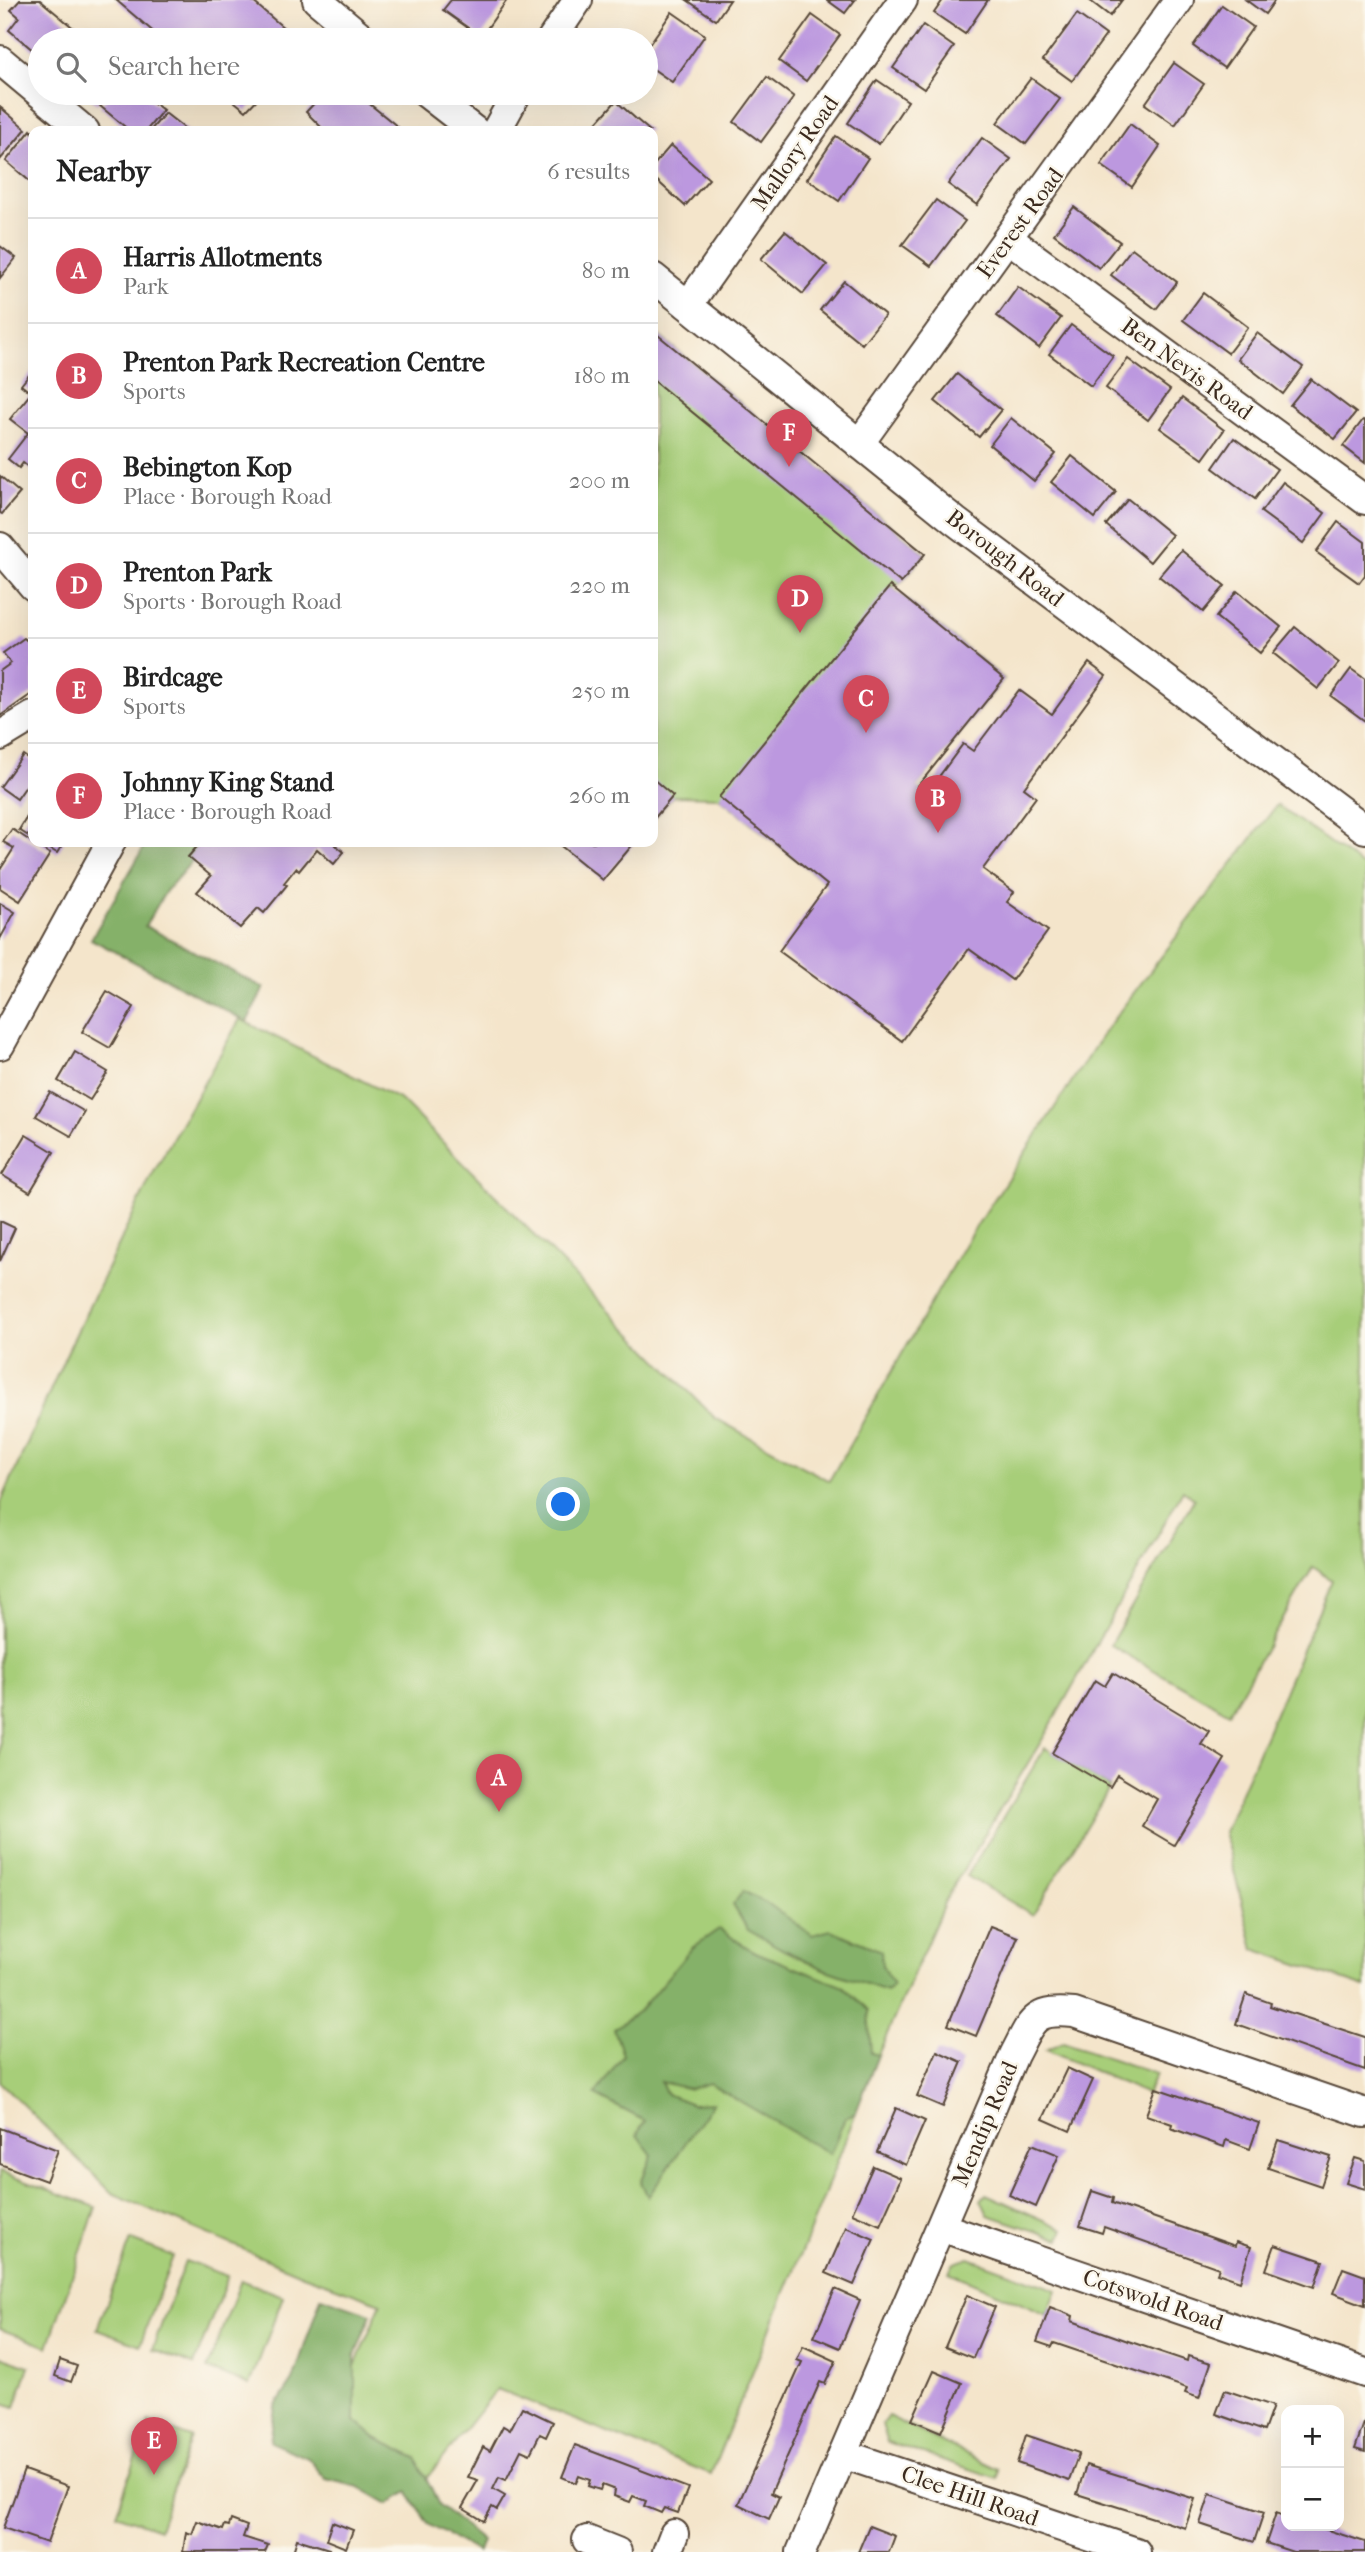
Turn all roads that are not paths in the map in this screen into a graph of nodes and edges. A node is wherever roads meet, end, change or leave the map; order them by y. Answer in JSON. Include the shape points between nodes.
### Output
{"nodes":[{"id":1,"x":317,"y":0,"type":"edge"},
{"id":2,"x":578,"y":0,"type":"edge"},
{"id":3,"x":903,"y":0,"type":"edge"},
{"id":4,"x":1180,"y":0,"type":"edge"},
{"id":5,"x":351,"y":28,"type":"edge"},
{"id":6,"x":559,"y":28,"type":"edge"},
{"id":7,"x":0,"y":61,"type":"edge"},
{"id":8,"x":28,"y":84,"type":"edge"},
{"id":9,"x":53,"y":105,"type":"edge"},
{"id":10,"x":441,"y":105,"type":"edge"},
{"id":11,"x":510,"y":105,"type":"edge"},
{"id":12,"x":79,"y":126,"type":"edge"},
{"id":13,"x":469,"y":126,"type":"edge"},
{"id":14,"x":499,"y":126,"type":"edge"},
{"id":15,"x":1009,"y":239,"type":"junction"},
{"id":16,"x":658,"y":281,"type":"edge"},
{"id":17,"x":688,"y":305,"type":"junction"},
{"id":18,"x":859,"y":444,"type":"junction"},
{"id":19,"x":1365,"y":500,"type":"edge"},
{"id":20,"x":0,"y":547,"type":"edge"},
{"id":21,"x":28,"y":580,"type":"edge"},
{"id":22,"x":28,"y":719,"type":"edge"},
{"id":23,"x":0,"y":736,"type":"edge"},
{"id":24,"x":1365,"y":829,"type":"edge"},
{"id":25,"x":108,"y":847,"type":"edge"},
{"id":26,"x":0,"y":1045,"type":"edge"},
{"id":27,"x":1365,"y":2113,"type":"edge"},
{"id":28,"x":941,"y":2227,"type":"junction"},
{"id":29,"x":1365,"y":2372,"type":"edge"},
{"id":30,"x":844,"y":2454,"type":"junction"},
{"id":31,"x":587,"y":2540,"type":"dead end"},
{"id":32,"x":617,"y":2552,"type":"edge"},
{"id":33,"x":801,"y":2552,"type":"edge"},
{"id":34,"x":1136,"y":2552,"type":"edge"}],
"edges":[{"from":1,"to":5,"type":"street"},
{"from":2,"to":6,"type":"street"},
{"from":3,"to":17,"type":"street","name":"Mallory Road"},
{"from":4,"to":15,"type":"street","name":"Everest Road"},
{"from":7,"to":8,"type":"street"},
{"from":9,"to":12,"type":"street"},
{"from":10,"to":13,"type":"street"},
{"from":11,"to":14,"type":"street"},
{"from":15,"to":18,"type":"street","name":"Everest Road"},
{"from":15,"to":19,"type":"street","name":"Ben Nevis Road"},
{"from":16,"to":17,"type":"street","name":"Borough Road"},
{"from":17,"to":18,"type":"street","name":"Borough Road"},
{"from":18,"to":24,"type":"street","name":"Borough Road","via":[[1121,648]]},
{"from":20,"to":21,"type":"street"},
{"from":22,"to":23,"type":"street"},
{"from":25,"to":26,"type":"street"},
{"from":27,"to":28,"type":"street","name":"Mendip Road","via":[[1074,2013],[1049,2011],[1035,2019],[1014,2055]]},
{"from":28,"to":29,"type":"street","name":"Cotswold Road"},
{"from":28,"to":30,"type":"street","name":"Mendip Road"},
{"from":30,"to":33,"type":"street","name":"Mendip Road"},
{"from":30,"to":34,"type":"street","name":"Clee Hill Road"},
{"from":31,"to":32,"type":"street"}]}
